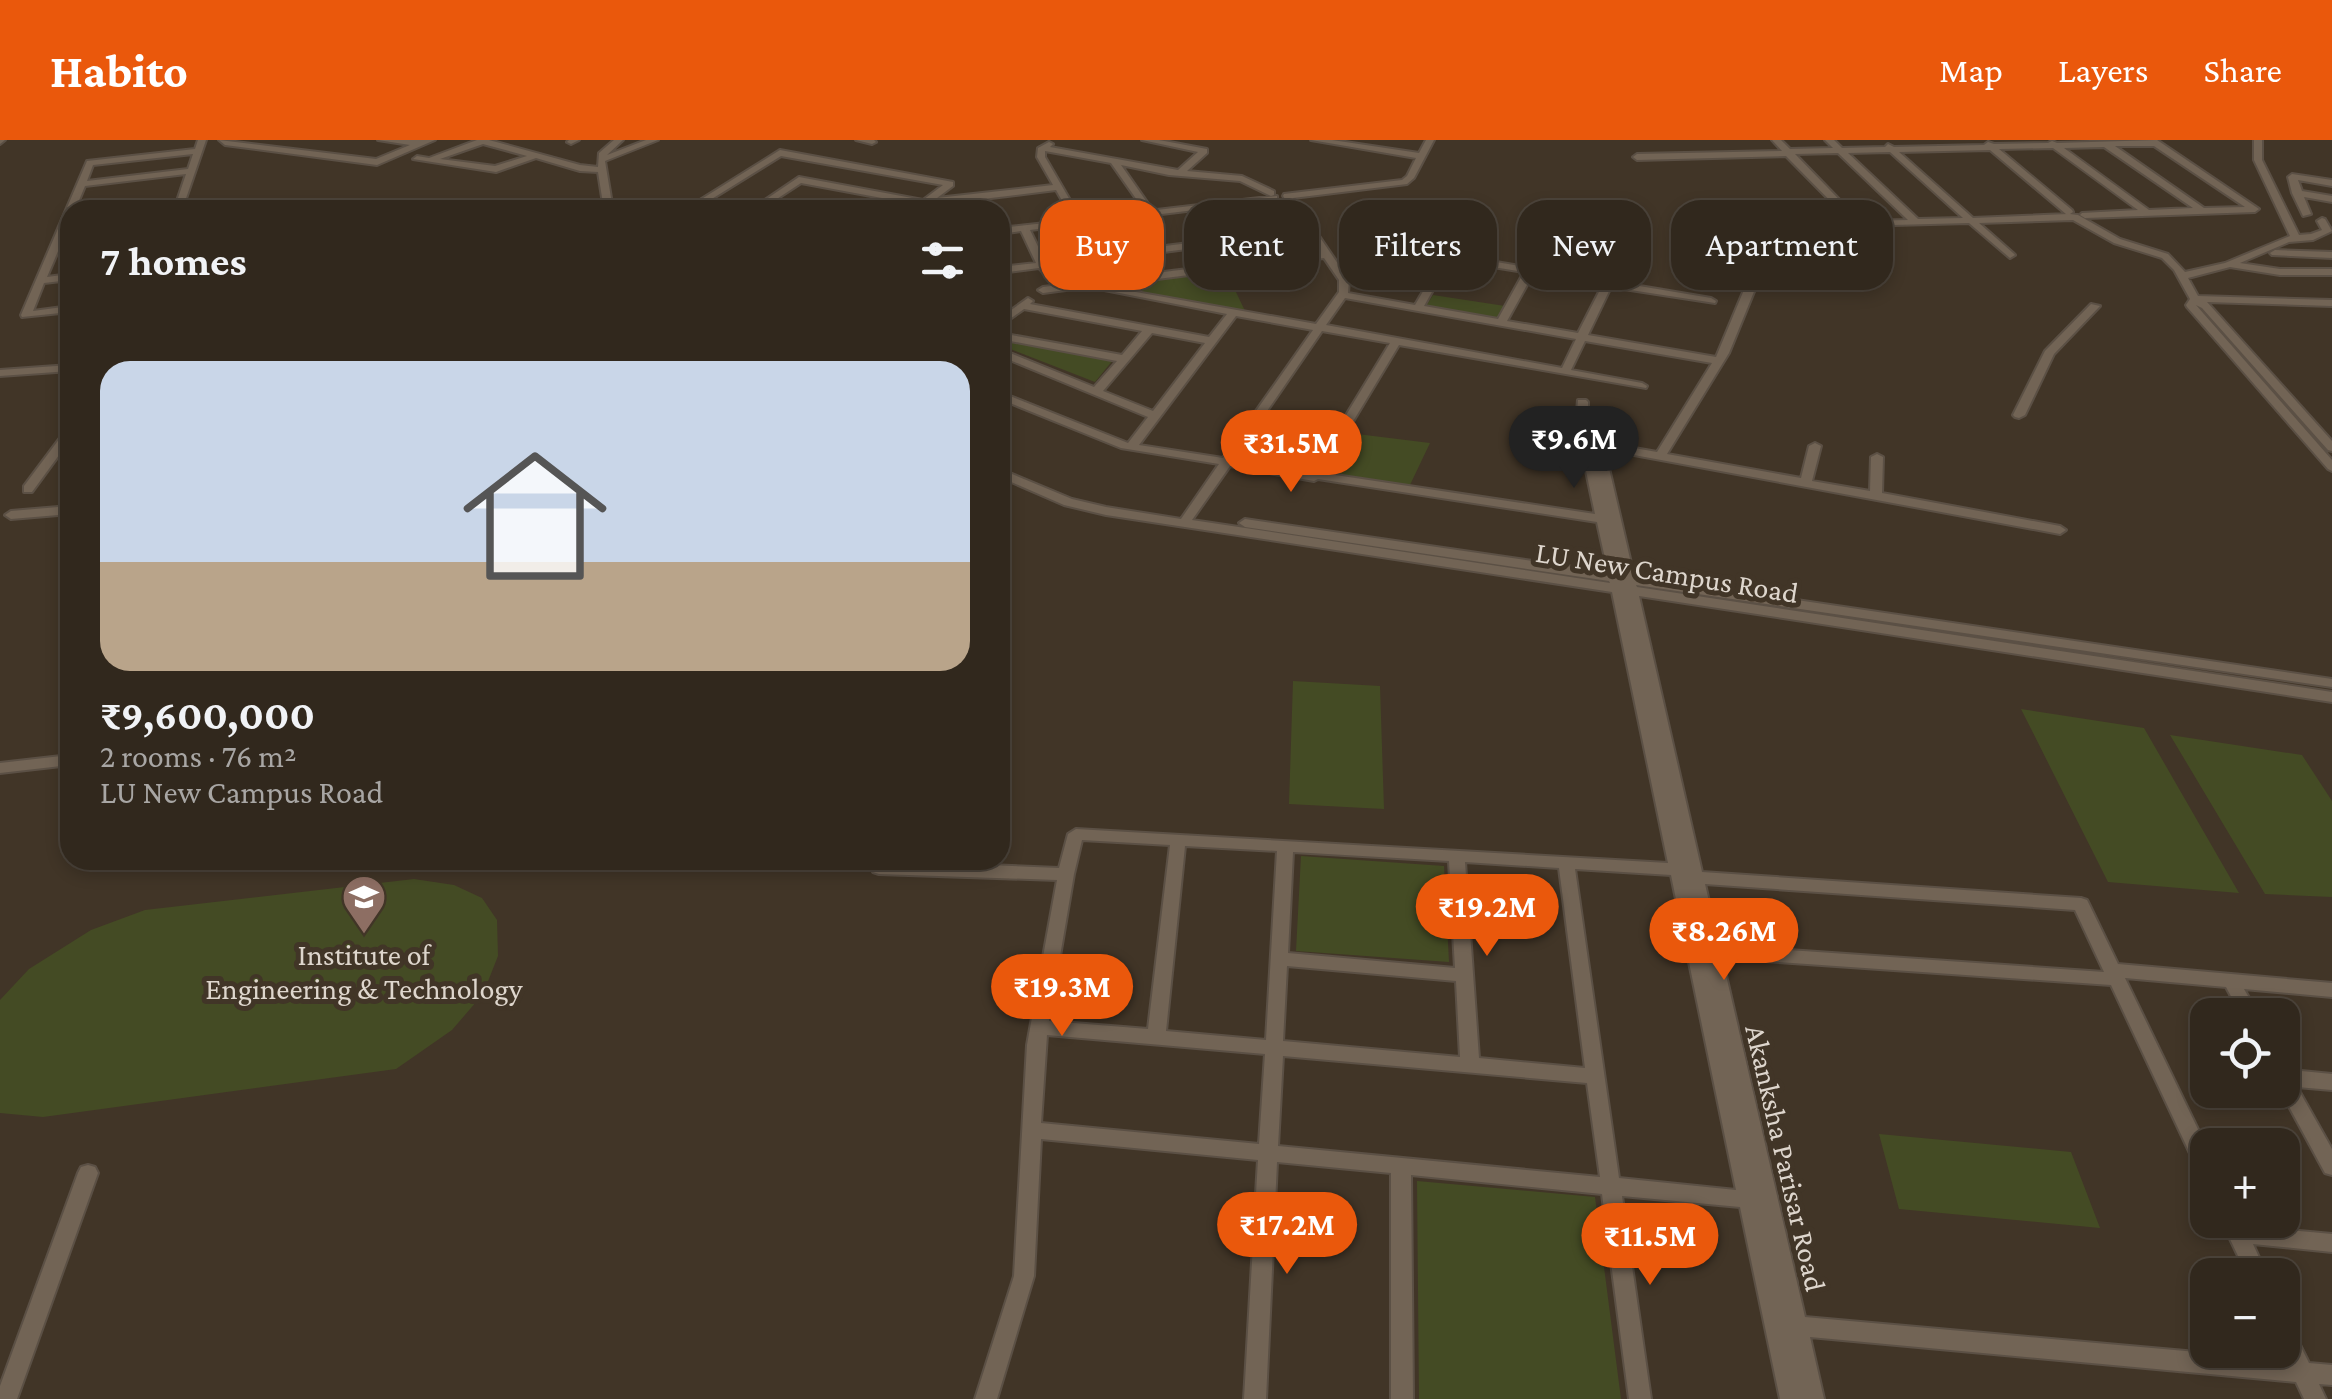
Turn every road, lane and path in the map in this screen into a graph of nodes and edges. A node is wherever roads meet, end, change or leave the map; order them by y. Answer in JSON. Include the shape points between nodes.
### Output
{"nodes":[{"id":1,"x":202,"y":140,"type":"edge"},
{"id":2,"x":223,"y":140,"type":"edge"},
{"id":3,"x":307,"y":140,"type":"edge"},
{"id":4,"x":382,"y":140,"type":"edge"},
{"id":5,"x":484,"y":140,"type":"edge"},
{"id":6,"x":611,"y":140,"type":"edge"},
{"id":7,"x":619,"y":140,"type":"edge"},
{"id":8,"x":654,"y":140,"type":"edge"},
{"id":9,"x":860,"y":140,"type":"edge"},
{"id":10,"x":1055,"y":140,"type":"edge"},
{"id":11,"x":1146,"y":140,"type":"edge"},
{"id":12,"x":1315,"y":140,"type":"edge"},
{"id":13,"x":1430,"y":140,"type":"edge"},
{"id":14,"x":1776,"y":140,"type":"edge"},
{"id":15,"x":1829,"y":140,"type":"edge"},
{"id":16,"x":1881,"y":140,"type":"edge"},
{"id":17,"x":2258,"y":140,"type":"edge"},
{"id":18,"x":2154,"y":141,"type":"edge"},
{"id":19,"x":425,"y":142,"type":"edge"},
{"id":20,"x":872,"y":142,"type":"edge"},
{"id":21,"x":2102,"y":142,"type":"edge"},
{"id":22,"x":1991,"y":143,"type":"edge"},
{"id":23,"x":2052,"y":143,"type":"edge"},
{"id":24,"x":1043,"y":148,"type":"junction"},
{"id":25,"x":1892,"y":149,"type":"junction"},
{"id":26,"x":1840,"y":150,"type":"junction"},
{"id":27,"x":196,"y":151,"type":"junction"},
{"id":28,"x":293,"y":151,"type":"junction"},
{"id":29,"x":1788,"y":152,"type":"junction"},
{"id":30,"x":534,"y":156,"type":"junction"},
{"id":31,"x":1422,"y":156,"type":"junction"},
{"id":32,"x":1638,"y":156,"type":"dead end"},
{"id":33,"x":1114,"y":162,"type":"junction"},
{"id":34,"x":599,"y":166,"type":"junction"},
{"id":35,"x":190,"y":171,"type":"junction"},
{"id":36,"x":1180,"y":172,"type":"junction"},
{"id":37,"x":2332,"y":183,"type":"edge"},
{"id":38,"x":82,"y":184,"type":"junction"},
{"id":39,"x":1058,"y":188,"type":"junction"},
{"id":40,"x":2296,"y":193,"type":"junction"},
{"id":41,"x":1279,"y":195,"type":"junction"},
{"id":42,"x":2332,"y":199,"type":"edge"},
{"id":43,"x":75,"y":200,"type":"edge"},
{"id":44,"x":181,"y":200,"type":"edge"},
{"id":45,"x":603,"y":200,"type":"edge"},
{"id":46,"x":704,"y":200,"type":"edge"},
{"id":47,"x":769,"y":200,"type":"edge"},
{"id":48,"x":909,"y":200,"type":"edge"},
{"id":49,"x":929,"y":200,"type":"edge"},
{"id":50,"x":952,"y":200,"type":"edge"},
{"id":51,"x":1065,"y":200,"type":"edge"},
{"id":52,"x":1142,"y":200,"type":"edge"},
{"id":53,"x":1246,"y":200,"type":"edge"},
{"id":54,"x":1164,"y":206,"type":"edge"},
{"id":55,"x":2201,"y":210,"type":"junction"},
{"id":56,"x":2146,"y":212,"type":"junction"},
{"id":57,"x":2077,"y":215,"type":"junction"},
{"id":58,"x":2306,"y":215,"type":"junction"},
{"id":59,"x":2327,"y":218,"type":"edge"},
{"id":60,"x":1972,"y":221,"type":"junction"},
{"id":61,"x":1916,"y":222,"type":"junction"},
{"id":62,"x":1040,"y":223,"type":"edge"},
{"id":63,"x":1040,"y":225,"type":"edge"},
{"id":64,"x":1010,"y":227,"type":"edge"},
{"id":65,"x":1010,"y":228,"type":"edge"},
{"id":66,"x":1024,"y":228,"type":"junction"},
{"id":67,"x":60,"y":234,"type":"edge"},
{"id":68,"x":2294,"y":234,"type":"junction"},
{"id":69,"x":2275,"y":253,"type":"junction"},
{"id":70,"x":1326,"y":255,"type":"junction"},
{"id":71,"x":2010,"y":255,"type":"dead end"},
{"id":72,"x":2332,"y":255,"type":"edge"},
{"id":73,"x":1319,"y":256,"type":"edge"},
{"id":74,"x":1040,"y":257,"type":"edge"},
{"id":75,"x":1040,"y":265,"type":"edge"},
{"id":76,"x":2228,"y":265,"type":"junction"},
{"id":77,"x":2245,"y":266,"type":"junction"},
{"id":78,"x":1010,"y":269,"type":"edge"},
{"id":79,"x":2332,"y":272,"type":"edge"},
{"id":80,"x":60,"y":278,"type":"edge"},
{"id":81,"x":2184,"y":278,"type":"junction"},
{"id":82,"x":40,"y":281,"type":"junction"},
{"id":83,"x":1042,"y":290,"type":"edge"},
{"id":84,"x":1102,"y":290,"type":"edge"},
{"id":85,"x":1428,"y":290,"type":"edge"},
{"id":86,"x":1519,"y":290,"type":"edge"},
{"id":87,"x":1605,"y":290,"type":"edge"},
{"id":88,"x":1650,"y":290,"type":"edge"},
{"id":89,"x":1748,"y":290,"type":"edge"},
{"id":90,"x":1342,"y":295,"type":"junction"},
{"id":91,"x":2194,"y":298,"type":"junction"},
{"id":92,"x":1711,"y":300,"type":"dead end"},
{"id":93,"x":2332,"y":300,"type":"edge"},
{"id":94,"x":1022,"y":306,"type":"junction"},
{"id":95,"x":2094,"y":306,"type":"dead end"},
{"id":96,"x":1418,"y":308,"type":"junction"},
{"id":97,"x":60,"y":310,"type":"edge"},
{"id":98,"x":1233,"y":313,"type":"junction"},
{"id":99,"x":1010,"y":315,"type":"edge"},
{"id":100,"x":1501,"y":323,"type":"junction"},
{"id":101,"x":1320,"y":328,"type":"junction"},
{"id":102,"x":1149,"y":330,"type":"junction"},
{"id":103,"x":1010,"y":338,"type":"edge"},
{"id":104,"x":1582,"y":338,"type":"junction"},
{"id":105,"x":1396,"y":341,"type":"junction"},
{"id":106,"x":1212,"y":342,"type":"junction"},
{"id":107,"x":1010,"y":356,"type":"edge"},
{"id":108,"x":1124,"y":359,"type":"junction"},
{"id":109,"x":1718,"y":362,"type":"junction"},
{"id":110,"x":60,"y":365,"type":"edge"},
{"id":111,"x":0,"y":370,"type":"edge"},
{"id":112,"x":1565,"y":372,"type":"junction"},
{"id":113,"x":1642,"y":386,"type":"dead end"},
{"id":114,"x":1096,"y":392,"type":"junction"},
{"id":115,"x":1010,"y":399,"type":"edge"},
{"id":116,"x":1582,"y":402,"type":"dead end"},
{"id":117,"x":2019,"y":415,"type":"dead end"},
{"id":118,"x":1155,"y":416,"type":"junction"},
{"id":119,"x":60,"y":446,"type":"edge"},
{"id":120,"x":1815,"y":446,"type":"dead end"},
{"id":121,"x":1131,"y":447,"type":"junction"},
{"id":122,"x":2332,"y":448,"type":"edge"},
{"id":123,"x":1660,"y":456,"type":"junction"},
{"id":124,"x":1876,"y":457,"type":"dead end"},
{"id":125,"x":60,"y":460,"type":"edge"},
{"id":126,"x":49,"y":461,"type":"junction"},
{"id":127,"x":1225,"y":464,"type":"junction"},
{"id":128,"x":2331,"y":466,"type":"edge"},
{"id":129,"x":1010,"y":468,"type":"edge"},
{"id":130,"x":1314,"y":477,"type":"junction"},
{"id":131,"x":1010,"y":478,"type":"edge"},
{"id":132,"x":1806,"y":482,"type":"junction"},
{"id":133,"x":28,"y":489,"type":"dead end"},
{"id":134,"x":1876,"y":495,"type":"junction"},
{"id":135,"x":60,"y":511,"type":"edge"},
{"id":136,"x":11,"y":515,"type":"dead end"},
{"id":137,"x":1187,"y":519,"type":"junction"},
{"id":138,"x":1601,"y":519,"type":"junction"},
{"id":139,"x":2060,"y":530,"type":"dead end"},
{"id":140,"x":1622,"y":584,"type":"junction"},
{"id":141,"x":2332,"y":683,"type":"edge"},
{"id":142,"x":2332,"y":697,"type":"edge"},
{"id":143,"x":60,"y":761,"type":"edge"},
{"id":144,"x":0,"y":768,"type":"edge"},
{"id":145,"x":1178,"y":840,"type":"junction"},
{"id":146,"x":1285,"y":846,"type":"junction"},
{"id":147,"x":1458,"y":856,"type":"junction"},
{"id":148,"x":1566,"y":863,"type":"junction"},
{"id":149,"x":1675,"y":869,"type":"junction"},
{"id":150,"x":941,"y":870,"type":"edge"},
{"id":151,"x":1066,"y":874,"type":"junction"},
{"id":152,"x":1695,"y":877,"type":"junction"},
{"id":153,"x":1712,"y":951,"type":"junction"},
{"id":154,"x":1279,"y":959,"type":"junction"},
{"id":155,"x":1464,"y":975,"type":"junction"},
{"id":156,"x":2114,"y":975,"type":"junction"},
{"id":157,"x":2231,"y":981,"type":"junction"},
{"id":158,"x":2332,"y":990,"type":"edge"},
{"id":159,"x":2240,"y":998,"type":"edge"},
{"id":160,"x":1039,"y":1027,"type":"junction"},
{"id":161,"x":1156,"y":1037,"type":"junction"},
{"id":162,"x":1274,"y":1048,"type":"junction"},
{"id":163,"x":1470,"y":1065,"type":"junction"},
{"id":164,"x":1595,"y":1076,"type":"junction"},
{"id":165,"x":2300,"y":1079,"type":"edge"},
{"id":166,"x":2332,"y":1082,"type":"edge"},
{"id":167,"x":2300,"y":1108,"type":"edge"},
{"id":168,"x":1032,"y":1130,"type":"junction"},
{"id":169,"x":2190,"y":1133,"type":"edge"},
{"id":170,"x":1269,"y":1152,"type":"junction"},
{"id":171,"x":1401,"y":1164,"type":"junction"},
{"id":172,"x":2332,"y":1166,"type":"edge"},
{"id":173,"x":88,"y":1173,"type":"dead end"},
{"id":174,"x":1610,"y":1184,"type":"junction"},
{"id":175,"x":1746,"y":1197,"type":"junction"},
{"id":176,"x":1769,"y":1208,"type":"junction"},
{"id":177,"x":2300,"y":1238,"type":"edge"},
{"id":178,"x":2332,"y":1243,"type":"edge"},
{"id":179,"x":1796,"y":1326,"type":"junction"},
{"id":180,"x":2300,"y":1366,"type":"edge"},
{"id":181,"x":2303,"y":1372,"type":"junction"},
{"id":182,"x":2332,"y":1375,"type":"edge"},
{"id":183,"x":6,"y":1399,"type":"edge"},
{"id":184,"x":986,"y":1399,"type":"edge"},
{"id":185,"x":1255,"y":1399,"type":"edge"},
{"id":186,"x":1402,"y":1399,"type":"edge"},
{"id":187,"x":1640,"y":1399,"type":"edge"},
{"id":188,"x":1791,"y":1399,"type":"edge"},
{"id":189,"x":1812,"y":1399,"type":"edge"},
{"id":190,"x":2315,"y":1399,"type":"edge"}],
"edges":[{"from":1,"to":27,"type":"street"},
{"from":2,"to":28,"type":"street"},
{"from":3,"to":28,"type":"street"},
{"from":4,"to":19,"type":"street"},
{"from":5,"to":30,"type":"street"},
{"from":5,"to":30,"type":"street","via":[[422,160],[496,169]]},
{"from":6,"to":34,"type":"street","via":[[594,156]]},
{"from":7,"to":34,"type":"street"},
{"from":8,"to":34,"type":"street"},
{"from":9,"to":20,"type":"street"},
{"from":10,"to":24,"type":"street"},
{"from":11,"to":36,"type":"street","via":[[1204,151]]},
{"from":12,"to":31,"type":"street"},
{"from":13,"to":31,"type":"street"},
{"from":14,"to":29,"type":"street"},
{"from":15,"to":26,"type":"street"},
{"from":16,"to":25,"type":"street"},
{"from":17,"to":68,"type":"street","via":[[2258,160]]},
{"from":18,"to":21,"type":"street"},
{"from":18,"to":55,"type":"street","via":[[2255,208]]},
{"from":19,"to":28,"type":"street","via":[[377,162]]},
{"from":21,"to":23,"type":"street"},
{"from":21,"to":55,"type":"street"},
{"from":22,"to":23,"type":"street"},
{"from":22,"to":25,"type":"street"},
{"from":22,"to":57,"type":"street"},
{"from":23,"to":56,"type":"street"},
{"from":24,"to":33,"type":"street"},
{"from":24,"to":39,"type":"street","via":[[1041,157]]},
{"from":25,"to":26,"type":"street"},
{"from":25,"to":60,"type":"street"},
{"from":26,"to":29,"type":"street"},
{"from":26,"to":61,"type":"street"},
{"from":27,"to":35,"type":"street"},
{"from":27,"to":38,"type":"street","via":[[90,162]]},
{"from":29,"to":32,"type":"street"},
{"from":29,"to":61,"type":"street","via":[[1858,224]]},
{"from":30,"to":34,"type":"street"},
{"from":31,"to":41,"type":"street","via":[[1404,182]]},
{"from":33,"to":36,"type":"street"},
{"from":33,"to":52,"type":"street"},
{"from":34,"to":45,"type":"street"},
{"from":35,"to":38,"type":"street"},
{"from":35,"to":44,"type":"street"},
{"from":36,"to":41,"type":"street","via":[[1242,179]]},
{"from":37,"to":40,"type":"street","via":[[2292,178]]},
{"from":38,"to":43,"type":"street"},
{"from":39,"to":50,"type":"street"},
{"from":39,"to":51,"type":"street"},
{"from":40,"to":42,"type":"street"},
{"from":40,"to":58,"type":"street"},
{"from":41,"to":53,"type":"street"},
{"from":41,"to":54,"type":"street"},
{"from":41,"to":70,"type":"street"},
{"from":46,"to":49,"type":"street","via":[[780,153],[950,184]]},
{"from":47,"to":48,"type":"street","via":[[799,180]]},
{"from":55,"to":56,"type":"street"},
{"from":56,"to":57,"type":"street"},
{"from":57,"to":60,"type":"street"},
{"from":57,"to":81,"type":"street","via":[[2117,241],[2165,256]]},
{"from":58,"to":59,"type":"street"},
{"from":58,"to":68,"type":"street"},
{"from":59,"to":68,"type":"street","via":[[2327,231],[2314,238]]},
{"from":60,"to":61,"type":"street"},
{"from":60,"to":71,"type":"street"},
{"from":62,"to":64,"type":"street"},
{"from":63,"to":66,"type":"street"},
{"from":65,"to":66,"type":"street"},
{"from":66,"to":74,"type":"street"},
{"from":67,"to":82,"type":"street"},
{"from":68,"to":69,"type":"street"},
{"from":68,"to":76,"type":"street"},
{"from":69,"to":72,"type":"street"},
{"from":69,"to":77,"type":"street"},
{"from":70,"to":73,"type":"street"},
{"from":70,"to":90,"type":"street","via":[[1344,280]]},
{"from":75,"to":78,"type":"street"},
{"from":76,"to":77,"type":"street"},
{"from":76,"to":81,"type":"street"},
{"from":77,"to":79,"type":"street"},
{"from":77,"to":81,"type":"street"},
{"from":80,"to":82,"type":"street"},
{"from":81,"to":91,"type":"street"},
{"from":82,"to":97,"type":"street","via":[[26,315]]},
{"from":83,"to":94,"type":"street"},
{"from":84,"to":98,"type":"street"},
{"from":85,"to":96,"type":"street"},
{"from":86,"to":100,"type":"street"},
{"from":87,"to":104,"type":"street"},
{"from":88,"to":92,"type":"street"},
{"from":89,"to":109,"type":"street"},
{"from":90,"to":96,"type":"street"},
{"from":90,"to":101,"type":"street"},
{"from":91,"to":93,"type":"street"},
{"from":91,"to":122,"type":"street"},
{"from":91,"to":128,"type":"street","via":[[2191,305]]},
{"from":94,"to":99,"type":"street"},
{"from":94,"to":102,"type":"street"},
{"from":95,"to":117,"type":"street","via":[[2049,353]]},
{"from":96,"to":100,"type":"street"},
{"from":98,"to":101,"type":"street"},
{"from":98,"to":106,"type":"street"},
{"from":100,"to":104,"type":"street"},
{"from":101,"to":105,"type":"street"},
{"from":101,"to":127,"type":"street"},
{"from":102,"to":106,"type":"street"},
{"from":102,"to":108,"type":"street"},
{"from":103,"to":108,"type":"street"},
{"from":104,"to":109,"type":"street"},
{"from":104,"to":112,"type":"street"},
{"from":105,"to":112,"type":"street"},
{"from":105,"to":130,"type":"street"},
{"from":106,"to":118,"type":"street"},
{"from":107,"to":114,"type":"street"},
{"from":108,"to":114,"type":"street"},
{"from":109,"to":123,"type":"street"},
{"from":110,"to":111,"type":"street"},
{"from":112,"to":113,"type":"street"},
{"from":114,"to":118,"type":"street"},
{"from":115,"to":121,"type":"street"},
{"from":116,"to":138,"type":"street"},
{"from":118,"to":121,"type":"street"},
{"from":119,"to":126,"type":"street"},
{"from":120,"to":132,"type":"street"},
{"from":121,"to":127,"type":"street"},
{"from":123,"to":132,"type":"street"},
{"from":123,"to":140,"type":"street","via":[[1600,449]]},
{"from":124,"to":134,"type":"street"},
{"from":125,"to":126,"type":"street"},
{"from":126,"to":133,"type":"street"},
{"from":127,"to":130,"type":"street"},
{"from":127,"to":137,"type":"street"},
{"from":129,"to":137,"type":"street","name":"LU New Campus Road","via":[[1094,500]]},
{"from":130,"to":138,"type":"street"},
{"from":131,"to":137,"type":"street","name":"LU New Campus Road","via":[[1068,502]]},
{"from":132,"to":134,"type":"street"},
{"from":134,"to":139,"type":"street"},
{"from":135,"to":136,"type":"street"},
{"from":137,"to":140,"type":"street","name":"LU New Campus Road"},
{"from":138,"to":140,"type":"street"},
{"from":140,"to":141,"type":"street","name":"LU New Campus Road"},
{"from":140,"to":142,"type":"street","name":"LU New Campus Road"},
{"from":140,"to":149,"type":"street","name":"Akanksha Parisar Road"},
{"from":140,"to":152,"type":"street","name":"Akanksha Parisar Road"},
{"from":143,"to":144,"type":"street"},
{"from":145,"to":146,"type":"street"},
{"from":145,"to":151,"type":"street","via":[[1076,834]]},
{"from":145,"to":161,"type":"street"},
{"from":146,"to":147,"type":"street"},
{"from":146,"to":154,"type":"street"},
{"from":147,"to":148,"type":"street"},
{"from":147,"to":155,"type":"street"},
{"from":148,"to":149,"type":"street"},
{"from":148,"to":164,"type":"street"},
{"from":149,"to":152,"type":"street"},
{"from":149,"to":175,"type":"street","name":"Akanksha Parisar Road"},
{"from":150,"to":151,"type":"street"},
{"from":151,"to":160,"type":"street"},
{"from":152,"to":153,"type":"street","name":"Akanksha Parisar Road"},
{"from":152,"to":156,"type":"street","via":[[2081,904]]},
{"from":153,"to":156,"type":"street"},
{"from":153,"to":176,"type":"street","name":"Akanksha Parisar Road"},
{"from":154,"to":155,"type":"street"},
{"from":154,"to":162,"type":"street"},
{"from":155,"to":163,"type":"street"},
{"from":156,"to":157,"type":"street"},
{"from":156,"to":169,"type":"street"},
{"from":157,"to":158,"type":"street"},
{"from":157,"to":159,"type":"street"},
{"from":160,"to":161,"type":"street"},
{"from":160,"to":168,"type":"street"},
{"from":161,"to":162,"type":"street"},
{"from":162,"to":163,"type":"street"},
{"from":162,"to":170,"type":"street"},
{"from":163,"to":164,"type":"street"},
{"from":164,"to":174,"type":"street"},
{"from":165,"to":166,"type":"street"},
{"from":167,"to":172,"type":"street"},
{"from":168,"to":170,"type":"street"},
{"from":168,"to":184,"type":"street","via":[[1024,1276]]},
{"from":170,"to":171,"type":"street"},
{"from":170,"to":185,"type":"street"},
{"from":171,"to":174,"type":"street"},
{"from":171,"to":186,"type":"street"},
{"from":173,"to":183,"type":"street"},
{"from":174,"to":175,"type":"street"},
{"from":174,"to":187,"type":"street"},
{"from":175,"to":176,"type":"street"},
{"from":175,"to":188,"type":"street","name":"Akanksha Parisar Road"},
{"from":176,"to":179,"type":"street","name":"Akanksha Parisar Road"},
{"from":177,"to":178,"type":"street"},
{"from":179,"to":181,"type":"street"},
{"from":179,"to":189,"type":"street","name":"Akanksha Parisar Road"},
{"from":180,"to":181,"type":"street"},
{"from":181,"to":182,"type":"street"},
{"from":181,"to":190,"type":"street"}]}
